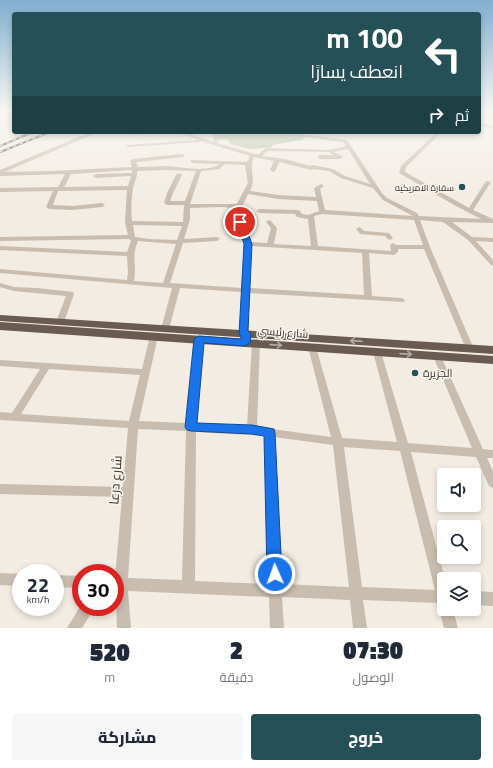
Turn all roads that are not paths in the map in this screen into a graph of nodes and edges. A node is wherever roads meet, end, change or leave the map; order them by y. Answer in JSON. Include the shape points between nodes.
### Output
{"nodes":[{"id":1,"x":68,"y":141,"type":"edge"},
{"id":2,"x":73,"y":141,"type":"edge"},
{"id":3,"x":190,"y":141,"type":"edge"},
{"id":4,"x":210,"y":141,"type":"edge"},
{"id":5,"x":345,"y":141,"type":"edge"},
{"id":6,"x":430,"y":141,"type":"edge"},
{"id":7,"x":214,"y":143,"type":"joint"},
{"id":8,"x":128,"y":146,"type":"dead end"},
{"id":9,"x":349,"y":147,"type":"junction"},
{"id":10,"x":330,"y":150,"type":"junction"},
{"id":11,"x":182,"y":156,"type":"dead end"},
{"id":12,"x":254,"y":156,"type":"junction"},
{"id":13,"x":320,"y":157,"type":"dead end"},
{"id":14,"x":277,"y":160,"type":"junction"},
{"id":15,"x":192,"y":161,"type":"dead end"},
{"id":16,"x":77,"y":164,"type":"dead end"},
{"id":17,"x":223,"y":164,"type":"junction"},
{"id":18,"x":249,"y":164,"type":"junction"},
{"id":19,"x":136,"y":170,"type":"junction"},
{"id":20,"x":199,"y":170,"type":"junction"},
{"id":21,"x":273,"y":170,"type":"dead end"},
{"id":22,"x":0,"y":172,"type":"edge"},
{"id":23,"x":71,"y":172,"type":"junction"},
{"id":24,"x":179,"y":175,"type":"dead end"},
{"id":25,"x":96,"y":176,"type":"dead end"},
{"id":26,"x":488,"y":182,"type":"dead end"},
{"id":27,"x":321,"y":186,"type":"dead end"},
{"id":28,"x":375,"y":187,"type":"junction"},
{"id":29,"x":130,"y":188,"type":"junction"},
{"id":30,"x":0,"y":190,"type":"edge"},
{"id":31,"x":58,"y":190,"type":"junction"},
{"id":32,"x":247,"y":192,"type":"junction"},
{"id":33,"x":320,"y":199,"type":"junction"},
{"id":34,"x":102,"y":205,"type":"dead end"},
{"id":35,"x":186,"y":205,"type":"junction"},
{"id":36,"x":239,"y":206,"type":"junction"},
{"id":37,"x":470,"y":210,"type":"junction"},
{"id":38,"x":259,"y":211,"type":"dead end"},
{"id":39,"x":322,"y":212,"type":"junction"},
{"id":40,"x":310,"y":217,"type":"junction"},
{"id":41,"x":417,"y":218,"type":"junction"},
{"id":42,"x":445,"y":220,"type":"junction"},
{"id":43,"x":492,"y":221,"type":"edge"},
{"id":44,"x":269,"y":222,"type":"dead end"},
{"id":45,"x":128,"y":223,"type":"junction"},
{"id":46,"x":185,"y":224,"type":"junction"},
{"id":47,"x":359,"y":229,"type":"dead end"},
{"id":48,"x":390,"y":238,"type":"dead end"},
{"id":49,"x":0,"y":239,"type":"edge"},
{"id":50,"x":133,"y":239,"type":"junction"},
{"id":51,"x":217,"y":239,"type":"dead end"},
{"id":52,"x":470,"y":240,"type":"junction"},
{"id":53,"x":493,"y":240,"type":"edge"},
{"id":54,"x":180,"y":242,"type":"junction"},
{"id":55,"x":248,"y":244,"type":"junction"},
{"id":56,"x":270,"y":246,"type":"junction"},
{"id":57,"x":427,"y":247,"type":"junction"},
{"id":58,"x":0,"y":248,"type":"edge"},
{"id":59,"x":315,"y":248,"type":"junction"},
{"id":60,"x":365,"y":252,"type":"junction"},
{"id":61,"x":130,"y":254,"type":"junction"},
{"id":62,"x":493,"y":264,"type":"edge"},
{"id":63,"x":0,"y":271,"type":"edge"},
{"id":64,"x":130,"y":283,"type":"junction"},
{"id":65,"x":0,"y":285,"type":"edge"},
{"id":66,"x":166,"y":285,"type":"junction"},
{"id":67,"x":177,"y":285,"type":"junction"},
{"id":68,"x":246,"y":290,"type":"junction"},
{"id":69,"x":368,"y":298,"type":"junction"},
{"id":70,"x":401,"y":300,"type":"dead end"},
{"id":71,"x":0,"y":318,"type":"edge"},
{"id":72,"x":60,"y":322,"type":"junction"},
{"id":73,"x":0,"y":326,"type":"edge"},
{"id":74,"x":165,"y":329,"type":"junction"},
{"id":75,"x":154,"y":336,"type":"junction"},
{"id":76,"x":248,"y":338,"type":"junction"},
{"id":77,"x":199,"y":339,"type":"junction"},
{"id":78,"x":312,"y":347,"type":"junction"},
{"id":79,"x":470,"y":349,"type":"junction"},
{"id":80,"x":493,"y":350,"type":"edge"},
{"id":81,"x":377,"y":352,"type":"junction"},
{"id":82,"x":437,"y":356,"type":"junction"},
{"id":83,"x":493,"y":360,"type":"edge"},
{"id":84,"x":0,"y":363,"type":"edge"},
{"id":85,"x":46,"y":366,"type":"junction"},
{"id":86,"x":145,"y":372,"type":"junction"},
{"id":87,"x":0,"y":416,"type":"edge"},
{"id":88,"x":14,"y":416,"type":"junction"},
{"id":89,"x":133,"y":425,"type":"junction"},
{"id":90,"x":191,"y":427,"type":"junction"},
{"id":91,"x":252,"y":430,"type":"junction"},
{"id":92,"x":269,"y":433,"type":"junction"},
{"id":93,"x":338,"y":442,"type":"junction"},
{"id":94,"x":404,"y":447,"type":"junction"},
{"id":95,"x":479,"y":453,"type":"junction"},
{"id":96,"x":493,"y":454,"type":"edge"},
{"id":97,"x":493,"y":484,"type":"edge"},
{"id":98,"x":0,"y":489,"type":"edge"},
{"id":99,"x":128,"y":492,"type":"junction"},
{"id":100,"x":120,"y":564,"type":"edge"},
{"id":101,"x":437,"y":574,"type":"edge"},
{"id":102,"x":0,"y":579,"type":"edge"},
{"id":103,"x":12,"y":580,"type":"edge"},
{"id":104,"x":124,"y":584,"type":"edge"},
{"id":105,"x":188,"y":587,"type":"junction"},
{"id":106,"x":275,"y":590,"type":"junction"},
{"id":107,"x":357,"y":593,"type":"junction"},
{"id":108,"x":481,"y":598,"type":"edge"},
{"id":109,"x":493,"y":599,"type":"edge"},
{"id":110,"x":437,"y":600,"type":"edge"},
{"id":111,"x":82,"y":616,"type":"edge"},
{"id":112,"x":122,"y":616,"type":"edge"},
{"id":113,"x":448,"y":616,"type":"edge"},
{"id":114,"x":74,"y":628,"type":"edge"},
{"id":115,"x":124,"y":628,"type":"edge"},
{"id":116,"x":277,"y":628,"type":"edge"},
{"id":117,"x":360,"y":628,"type":"edge"},
{"id":118,"x":451,"y":628,"type":"edge"}],
"edges":[{"from":1,"to":22,"type":"street"},
{"from":2,"to":22,"type":"street"},
{"from":3,"to":8,"type":"street"},
{"from":4,"to":7,"type":"street"},
{"from":5,"to":9,"type":"street"},
{"from":6,"to":37,"type":"street","via":[[403,167],[402,173]]},
{"from":7,"to":12,"type":"street"},
{"from":9,"to":10,"type":"street"},
{"from":9,"to":28,"type":"street"},
{"from":10,"to":12,"type":"street","via":[[266,149],[261,155]]},
{"from":10,"to":13,"type":"street","via":[[340,157]]},
{"from":11,"to":19,"type":"street","via":[[133,161]]},
{"from":12,"to":14,"type":"street"},
{"from":12,"to":18,"type":"street"},
{"from":14,"to":21,"type":"street"},
{"from":14,"to":28,"type":"street","via":[[331,170],[343,177]]},
{"from":15,"to":17,"type":"street","via":[[215,161]]},
{"from":16,"to":23,"type":"street"},
{"from":17,"to":18,"type":"street"},
{"from":17,"to":20,"type":"street","via":[[217,168]]},
{"from":18,"to":32,"type":"street","via":[[251,184]]},
{"from":19,"to":20,"type":"street"},
{"from":19,"to":23,"type":"street"},
{"from":19,"to":25,"type":"street"},
{"from":19,"to":29,"type":"street"},
{"from":20,"to":35,"type":"street"},
{"from":22,"to":23,"type":"street","via":[[38,175]]},
{"from":23,"to":31,"type":"street"},
{"from":24,"to":35,"type":"street","via":[[167,203]]},
{"from":26,"to":37,"type":"street"},
{"from":27,"to":33,"type":"street","via":[[317,188]]},
{"from":28,"to":41,"type":"street","via":[[382,197],[415,214]]},
{"from":29,"to":31,"type":"street"},
{"from":29,"to":45,"type":"street"},
{"from":30,"to":31,"type":"street"},
{"from":31,"to":34,"type":"street","via":[[49,206],[51,208]]},
{"from":32,"to":33,"type":"street"},
{"from":32,"to":36,"type":"street"},
{"from":33,"to":39,"type":"street"},
{"from":35,"to":36,"type":"street"},
{"from":35,"to":46,"type":"street"},
{"from":36,"to":55,"type":"street","via":[[237,211]]},
{"from":37,"to":43,"type":"street"},
{"from":38,"to":40,"type":"street","via":[[298,212],[299,216]]},
{"from":39,"to":40,"type":"street"},
{"from":39,"to":41,"type":"street"},
{"from":40,"to":59,"type":"street"},
{"from":41,"to":42,"type":"street"},
{"from":41,"to":57,"type":"street"},
{"from":42,"to":43,"type":"street"},
{"from":42,"to":52,"type":"street"},
{"from":44,"to":56,"type":"street","via":[[274,231]]},
{"from":45,"to":46,"type":"street"},
{"from":45,"to":50,"type":"street"},
{"from":46,"to":54,"type":"street"},
{"from":47,"to":48,"type":"street","via":[[362,233],[387,234]]},
{"from":49,"to":50,"type":"street"},
{"from":50,"to":54,"type":"street"},
{"from":50,"to":61,"type":"street"},
{"from":51,"to":54,"type":"street"},
{"from":52,"to":53,"type":"street"},
{"from":52,"to":62,"type":"street"},
{"from":54,"to":66,"type":"street"},
{"from":55,"to":56,"type":"street"},
{"from":55,"to":68,"type":"street"},
{"from":56,"to":59,"type":"street"},
{"from":57,"to":60,"type":"street","via":[[393,246],[394,253]]},
{"from":57,"to":79,"type":"street"},
{"from":58,"to":61,"type":"street"},
{"from":59,"to":60,"type":"street"},
{"from":60,"to":69,"type":"street"},
{"from":61,"to":64,"type":"street"},
{"from":63,"to":64,"type":"street"},
{"from":64,"to":66,"type":"street"},
{"from":65,"to":72,"type":"street","via":[[14,289],[70,294]]},
{"from":66,"to":67,"type":"street"},
{"from":67,"to":68,"type":"street"},
{"from":67,"to":74,"type":"street"},
{"from":68,"to":69,"type":"street"},
{"from":68,"to":76,"type":"street"},
{"from":69,"to":70,"type":"street"},
{"from":71,"to":72,"type":"highway","name":"شارع رئيسي"},
{"from":72,"to":74,"type":"highway","name":"شارع رئيسي"},
{"from":73,"to":75,"type":"highway","name":"شارع رئيسي"},
{"from":74,"to":76,"type":"highway","name":"شارع رئيسي"},
{"from":75,"to":77,"type":"highway","name":"شارع رئيسي"},
{"from":75,"to":86,"type":"street","name":"شارع درعا"},
{"from":76,"to":77,"type":"highway","name":"شارع رئيسي"},
{"from":76,"to":78,"type":"highway","name":"شارع رئيسي","one_way":true},
{"from":79,"to":76,"type":"highway","name":"شارع رئيسي","one_way":true},
{"from":76,"to":91,"type":"street"},
{"from":77,"to":90,"type":"street"},
{"from":78,"to":81,"type":"highway","name":"شارع رئيسي"},
{"from":78,"to":93,"type":"street"},
{"from":79,"to":80,"type":"highway","name":"شارع رئيسي"},
{"from":81,"to":82,"type":"highway","name":"شارع رئيسي","one_way":true},
{"from":81,"to":94,"type":"street"},
{"from":82,"to":83,"type":"highway","name":"شارع رئيسي"},
{"from":82,"to":95,"type":"street"},
{"from":84,"to":85,"type":"street"},
{"from":85,"to":86,"type":"street"},
{"from":85,"to":88,"type":"street"},
{"from":86,"to":89,"type":"street","name":"شارع درعا"},
{"from":87,"to":88,"type":"street"},
{"from":88,"to":89,"type":"street"},
{"from":89,"to":90,"type":"street"},
{"from":89,"to":99,"type":"street","name":"شارع درعا"},
{"from":90,"to":91,"type":"street"},
{"from":90,"to":105,"type":"street"},
{"from":91,"to":92,"type":"street"},
{"from":92,"to":93,"type":"street"},
{"from":92,"to":106,"type":"street"},
{"from":93,"to":94,"type":"street"},
{"from":93,"to":107,"type":"street"},
{"from":94,"to":95,"type":"street"},
{"from":94,"to":101,"type":"street"},
{"from":95,"to":96,"type":"street"},
{"from":95,"to":97,"type":"street"},
{"from":98,"to":99,"type":"street"},
{"from":99,"to":100,"type":"street","name":"شارع درعا"},
{"from":102,"to":103,"type":"street"},
{"from":104,"to":105,"type":"street"},
{"from":105,"to":106,"type":"street"},
{"from":106,"to":107,"type":"street"},
{"from":106,"to":116,"type":"street"},
{"from":107,"to":110,"type":"street"},
{"from":107,"to":117,"type":"street"},
{"from":108,"to":109,"type":"street"},
{"from":111,"to":114,"type":"street"},
{"from":112,"to":115,"type":"street","name":"شارع درعا"},
{"from":113,"to":118,"type":"street"}]}
